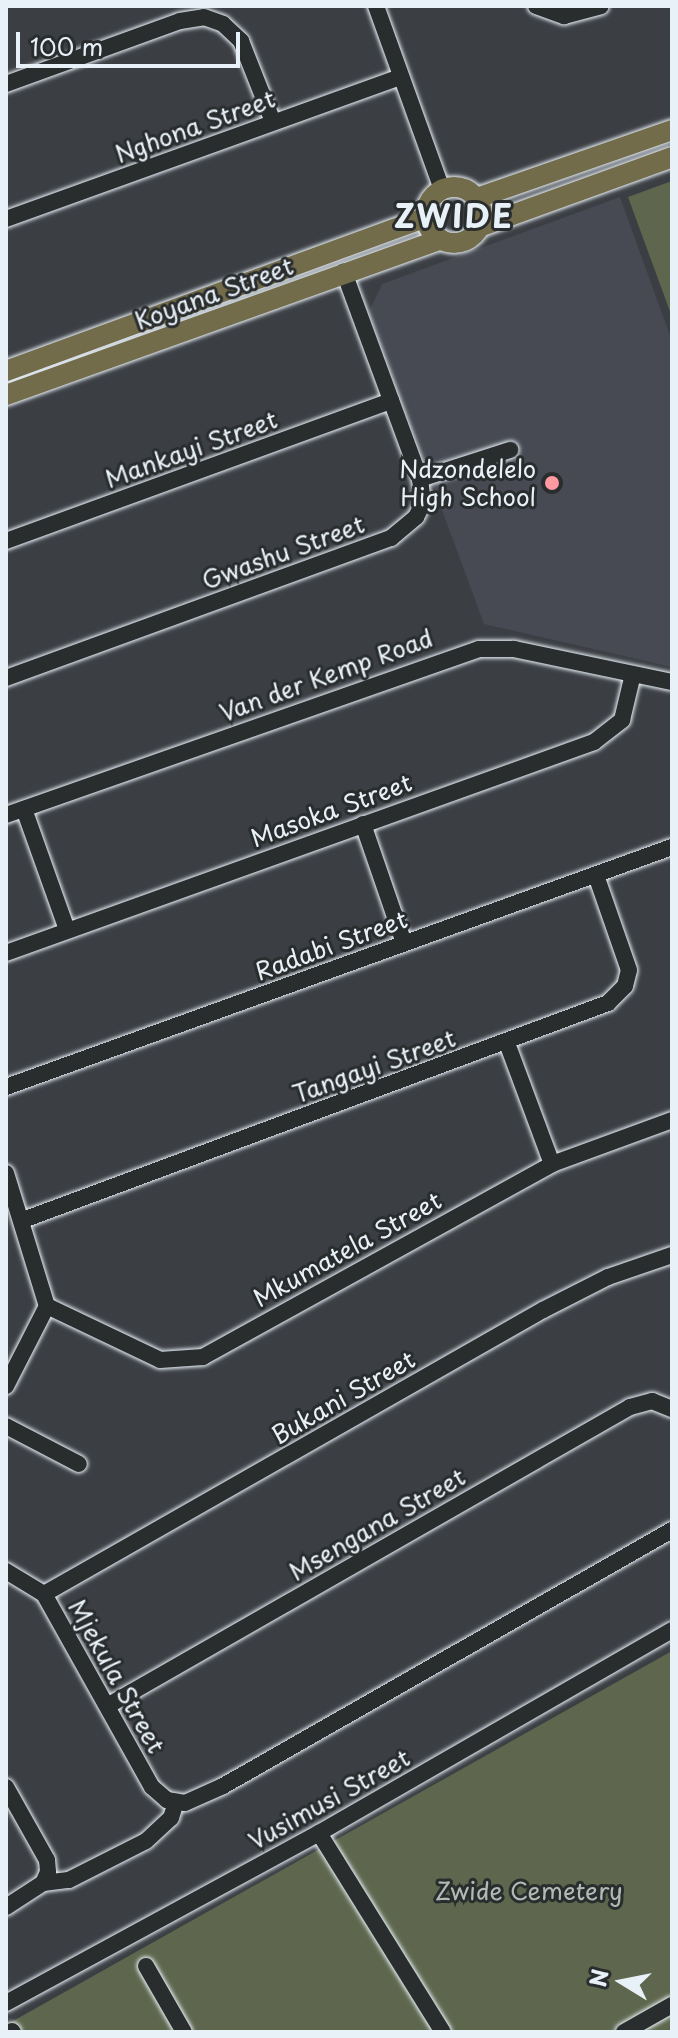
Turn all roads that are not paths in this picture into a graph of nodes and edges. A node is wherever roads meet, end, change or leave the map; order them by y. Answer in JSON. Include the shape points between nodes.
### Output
{"nodes":[{"id":1,"x":376,"y":6,"type":"edge"},
{"id":2,"x":536,"y":6,"type":"edge"},
{"id":3,"x":601,"y":6,"type":"edge"},
{"id":4,"x":400,"y":77,"type":"junction"},
{"id":5,"x":6,"y":84,"type":"edge"},
{"id":6,"x":273,"y":122,"type":"junction"},
{"id":7,"x":672,"y":130,"type":"edge"},
{"id":8,"x":672,"y":157,"type":"edge"},
{"id":9,"x":442,"y":189,"type":"junction"},
{"id":10,"x":477,"y":198,"type":"junction"},
{"id":11,"x":426,"y":217,"type":"junction"},
{"id":12,"x":6,"y":219,"type":"edge"},
{"id":13,"x":479,"y":227,"type":"junction"},
{"id":14,"x":441,"y":239,"type":"junction"},
{"id":15,"x":344,"y":272,"type":"junction"},
{"id":16,"x":6,"y":371,"type":"edge"},
{"id":17,"x":6,"y":395,"type":"edge"},
{"id":18,"x":391,"y":401,"type":"junction"},
{"id":19,"x":510,"y":450,"type":"dead end"},
{"id":20,"x":420,"y":479,"type":"junction"},
{"id":21,"x":6,"y":541,"type":"edge"},
{"id":22,"x":633,"y":674,"type":"junction"},
{"id":23,"x":6,"y":678,"type":"edge"},
{"id":24,"x":672,"y":682,"type":"edge"},
{"id":25,"x":24,"y":809,"type":"junction"},
{"id":26,"x":6,"y":815,"type":"edge"},
{"id":27,"x":363,"y":824,"type":"junction"},
{"id":28,"x":672,"y":847,"type":"edge"},
{"id":29,"x":596,"y":875,"type":"junction"},
{"id":30,"x":67,"y":930,"type":"junction"},
{"id":31,"x":404,"y":943,"type":"junction"},
{"id":32,"x":6,"y":953,"type":"edge"},
{"id":33,"x":507,"y":1043,"type":"junction"},
{"id":34,"x":6,"y":1087,"type":"edge"},
{"id":35,"x":672,"y":1120,"type":"edge"},
{"id":36,"x":552,"y":1164,"type":"junction"},
{"id":37,"x":6,"y":1173,"type":"edge"},
{"id":38,"x":23,"y":1220,"type":"junction"},
{"id":39,"x":672,"y":1255,"type":"edge"},
{"id":40,"x":47,"y":1306,"type":"junction"},
{"id":41,"x":6,"y":1386,"type":"edge"},
{"id":42,"x":672,"y":1409,"type":"edge"},
{"id":43,"x":6,"y":1426,"type":"edge"},
{"id":44,"x":79,"y":1464,"type":"dead end"},
{"id":45,"x":672,"y":1530,"type":"edge"},
{"id":46,"x":6,"y":1571,"type":"edge"},
{"id":47,"x":44,"y":1594,"type":"junction"},
{"id":48,"x":672,"y":1630,"type":"edge"},
{"id":49,"x":109,"y":1705,"type":"junction"},
{"id":50,"x":6,"y":1787,"type":"edge"},
{"id":51,"x":180,"y":1802,"type":"junction"},
{"id":52,"x":319,"y":1833,"type":"junction"},
{"id":53,"x":43,"y":1883,"type":"junction"},
{"id":54,"x":6,"y":1907,"type":"edge"},
{"id":55,"x":146,"y":1966,"type":"dead end"},
{"id":56,"x":6,"y":2003,"type":"edge"},
{"id":57,"x":672,"y":2005,"type":"edge"},
{"id":58,"x":184,"y":2032,"type":"edge"},
{"id":59,"x":443,"y":2032,"type":"edge"},
{"id":60,"x":624,"y":2032,"type":"edge"}],
"edges":[{"from":1,"to":4,"type":"street"},
{"from":2,"to":3,"type":"street","via":[[564,16]]},
{"from":4,"to":6,"type":"street","name":"Nghona Street"},
{"from":4,"to":9,"type":"street"},
{"from":5,"to":6,"type":"street","via":[[204,17],[223,24],[241,41]]},
{"from":6,"to":12,"type":"street","name":"Nghona Street"},
{"from":7,"to":10,"type":"main road"},
{"from":8,"to":13,"type":"main road","name":"Koyana Street"},
{"from":9,"to":10,"type":"main road","via":[[461,187]]},
{"from":9,"to":11,"type":"main road","via":[[430,201]]},
{"from":10,"to":13,"type":"main road"},
{"from":11,"to":14,"type":"main road"},
{"from":11,"to":16,"type":"main road","name":"Koyana Street"},
{"from":13,"to":14,"type":"main road","name":"Koyana Street","via":[[466,240]]},
{"from":14,"to":15,"type":"main road","name":"Koyana Street"},
{"from":15,"to":17,"type":"main road","name":"Koyana Street"},
{"from":15,"to":18,"type":"street","name":"Gwashu Street"},
{"from":18,"to":20,"type":"street","name":"Gwashu Street"},
{"from":18,"to":21,"type":"street","name":"Mankayi Street"},
{"from":19,"to":20,"type":"street"},
{"from":20,"to":23,"type":"street","name":"Gwashu Street","via":[[423,503],[416,517],[391,538]]},
{"from":22,"to":24,"type":"street","name":"Van der Kemp Road"},
{"from":22,"to":25,"type":"street","name":"Van der Kemp Road","via":[[514,649],[453,654]]},
{"from":22,"to":27,"type":"street","name":"Masoka Street","via":[[622,720],[601,738]]},
{"from":25,"to":26,"type":"street","name":"Van der Kemp Road"},
{"from":25,"to":30,"type":"street"},
{"from":27,"to":30,"type":"street","name":"Masoka Street"},
{"from":27,"to":31,"type":"street"},
{"from":28,"to":29,"type":"street","name":"Radabi Street"},
{"from":29,"to":31,"type":"street","name":"Radabi Street"},
{"from":29,"to":33,"type":"street","name":"Tangayi Street","via":[[628,960],[625,986],[594,1010]]},
{"from":30,"to":32,"type":"street","name":"Masoka Street"},
{"from":31,"to":34,"type":"street","name":"Radabi Street"},
{"from":33,"to":36,"type":"street"},
{"from":33,"to":38,"type":"street","name":"Tangayi Street"},
{"from":35,"to":36,"type":"street","name":"Mkumatela Street"},
{"from":36,"to":40,"type":"street","name":"Mkumatela Street","via":[[203,1357],[160,1360]]},
{"from":37,"to":38,"type":"street"},
{"from":38,"to":40,"type":"street"},
{"from":39,"to":47,"type":"street","name":"Bukani Street","via":[[608,1277],[543,1310]]},
{"from":40,"to":41,"type":"street"},
{"from":42,"to":49,"type":"street","name":"Msengana Street","via":[[652,1401],[630,1407]]},
{"from":43,"to":44,"type":"street"},
{"from":45,"to":51,"type":"street","via":[[223,1786]]},
{"from":46,"to":47,"type":"street","name":"Mjekula Street"},
{"from":47,"to":49,"type":"street","name":"Mjekula Street"},
{"from":48,"to":52,"type":"street","name":"Vusimusi Street"},
{"from":49,"to":51,"type":"street","name":"Mjekula Street","via":[[152,1787]]},
{"from":50,"to":53,"type":"street","via":[[47,1860]]},
{"from":51,"to":53,"type":"street","via":[[146,1841],[79,1876]]},
{"from":52,"to":56,"type":"street","name":"Vusimusi Street"},
{"from":52,"to":59,"type":"street"},
{"from":53,"to":54,"type":"street"},
{"from":55,"to":58,"type":"street"},
{"from":57,"to":60,"type":"street"}]}
